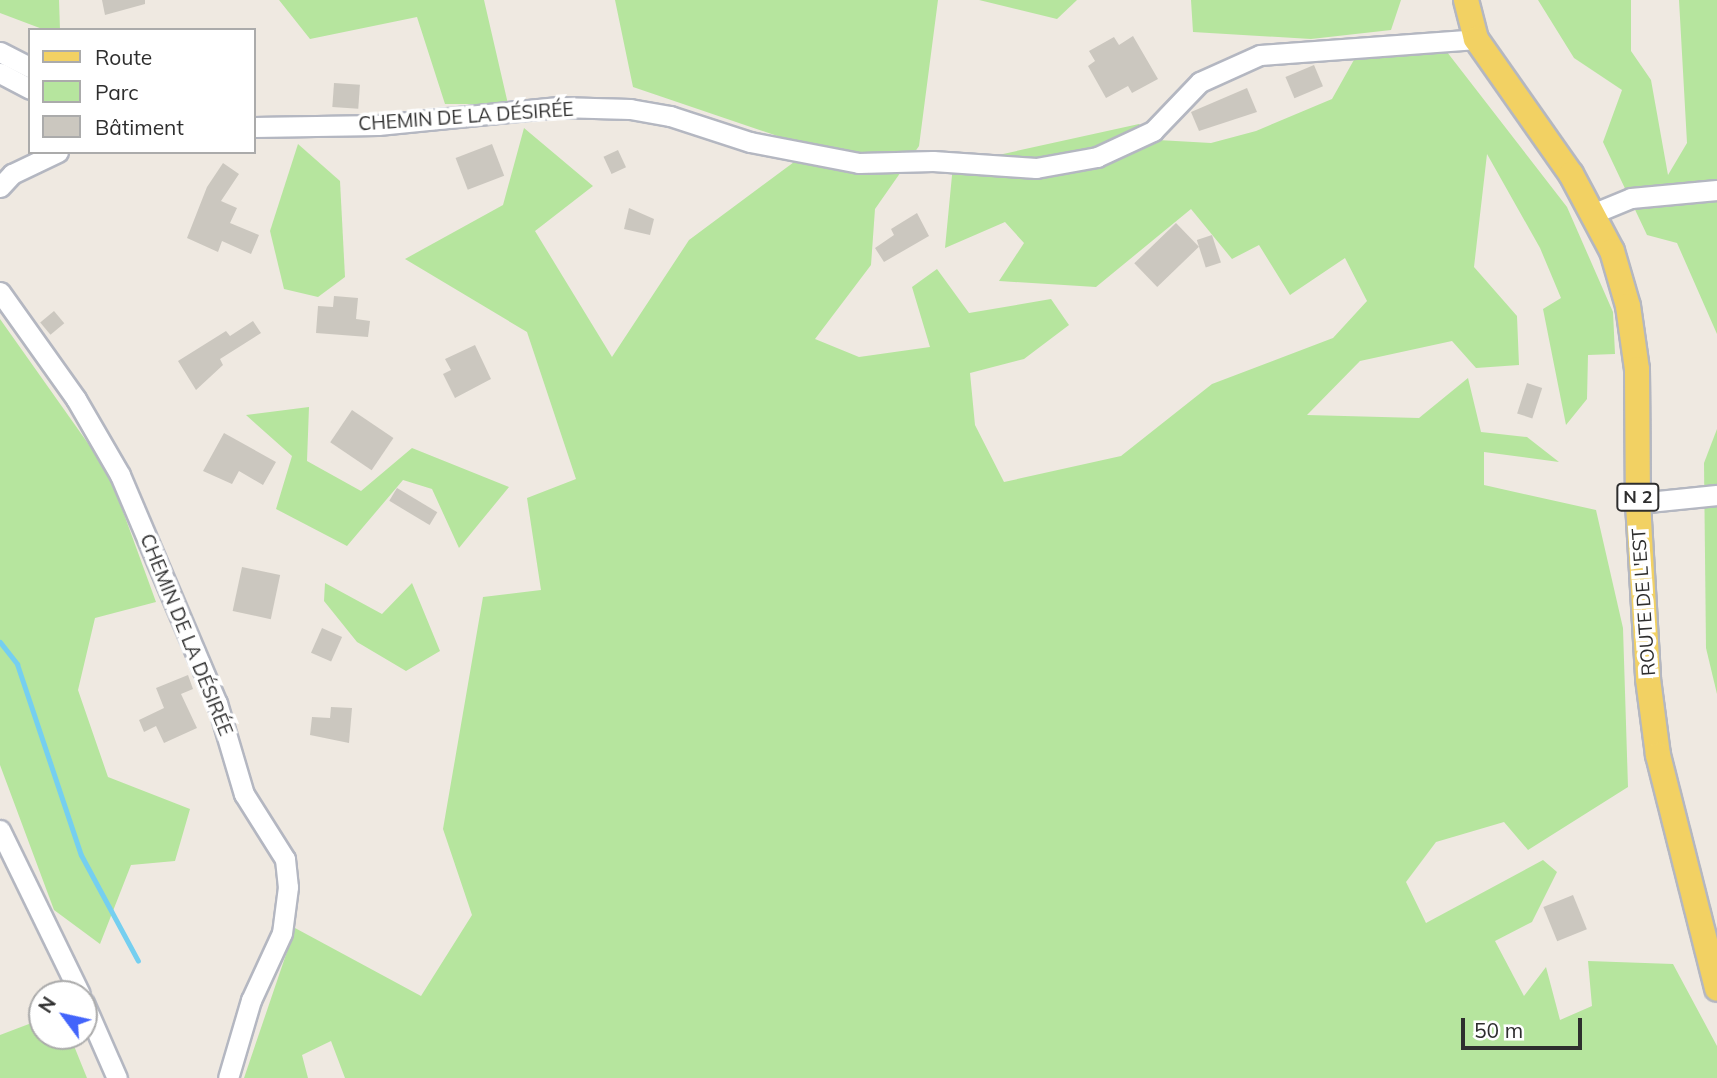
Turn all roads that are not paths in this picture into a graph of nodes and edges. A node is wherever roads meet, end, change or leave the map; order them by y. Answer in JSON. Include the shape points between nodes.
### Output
{"nodes":[{"id":1,"x":1466,"y":0,"type":"edge"},
{"id":2,"x":1476,"y":39,"type":"junction"},
{"id":3,"x":0,"y":52,"type":"edge"},
{"id":4,"x":28,"y":66,"type":"edge"},
{"id":5,"x":0,"y":73,"type":"edge"},
{"id":6,"x":28,"y":88,"type":"edge"},
{"id":7,"x":256,"y":127,"type":"edge"},
{"id":8,"x":54,"y":154,"type":"edge"},
{"id":9,"x":0,"y":187,"type":"edge"},
{"id":10,"x":1717,"y":190,"type":"edge"},
{"id":11,"x":1592,"y":214,"type":"junction"},
{"id":12,"x":0,"y":292,"type":"edge"},
{"id":13,"x":1717,"y":495,"type":"edge"},
{"id":14,"x":1637,"y":503,"type":"junction"},
{"id":15,"x":0,"y":830,"type":"edge"},
{"id":16,"x":73,"y":980,"type":"edge"},
{"id":17,"x":1717,"y":989,"type":"edge"},
{"id":18,"x":98,"y":1035,"type":"edge"},
{"id":19,"x":117,"y":1078,"type":"edge"},
{"id":20,"x":228,"y":1078,"type":"edge"}],
"edges":[{"from":1,"to":2,"type":"main road","name":"ROUTE DE L'EST","number":"N 2"},
{"from":2,"to":7,"type":"street","name":"CHEMIN DE LA DÉSIRÉE","via":[[1260,55],[1200,82],[1153,131],[1097,157],[1036,168],[933,161],[859,163],[750,142],[670,116],[630,110],[558,107],[378,125]]},
{"from":2,"to":11,"type":"main road","name":"ROUTE DE L'EST","number":"N 2","via":[[1571,174]]},
{"from":3,"to":4,"type":"street"},
{"from":5,"to":6,"type":"street"},
{"from":8,"to":9,"type":"street","via":[[12,174]]},
{"from":10,"to":11,"type":"street","via":[[1631,198]]},
{"from":11,"to":14,"type":"main road","name":"ROUTE DE L'EST","number":"N 2","via":[[1612,251],[1628,306],[1637,369]]},
{"from":12,"to":20,"type":"street","name":"CHEMIN DE LA DÉSIRÉE","via":[[76,399],[120,475],[217,703],[244,794],[285,859],[288,887],[282,933],[251,1000]]},
{"from":13,"to":14,"type":"street"},
{"from":14,"to":17,"type":"main road","name":"ROUTE DE L'EST","number":"N 2","via":[[1648,679],[1658,755]]},
{"from":15,"to":16,"type":"street"},
{"from":18,"to":19,"type":"street"}]}
